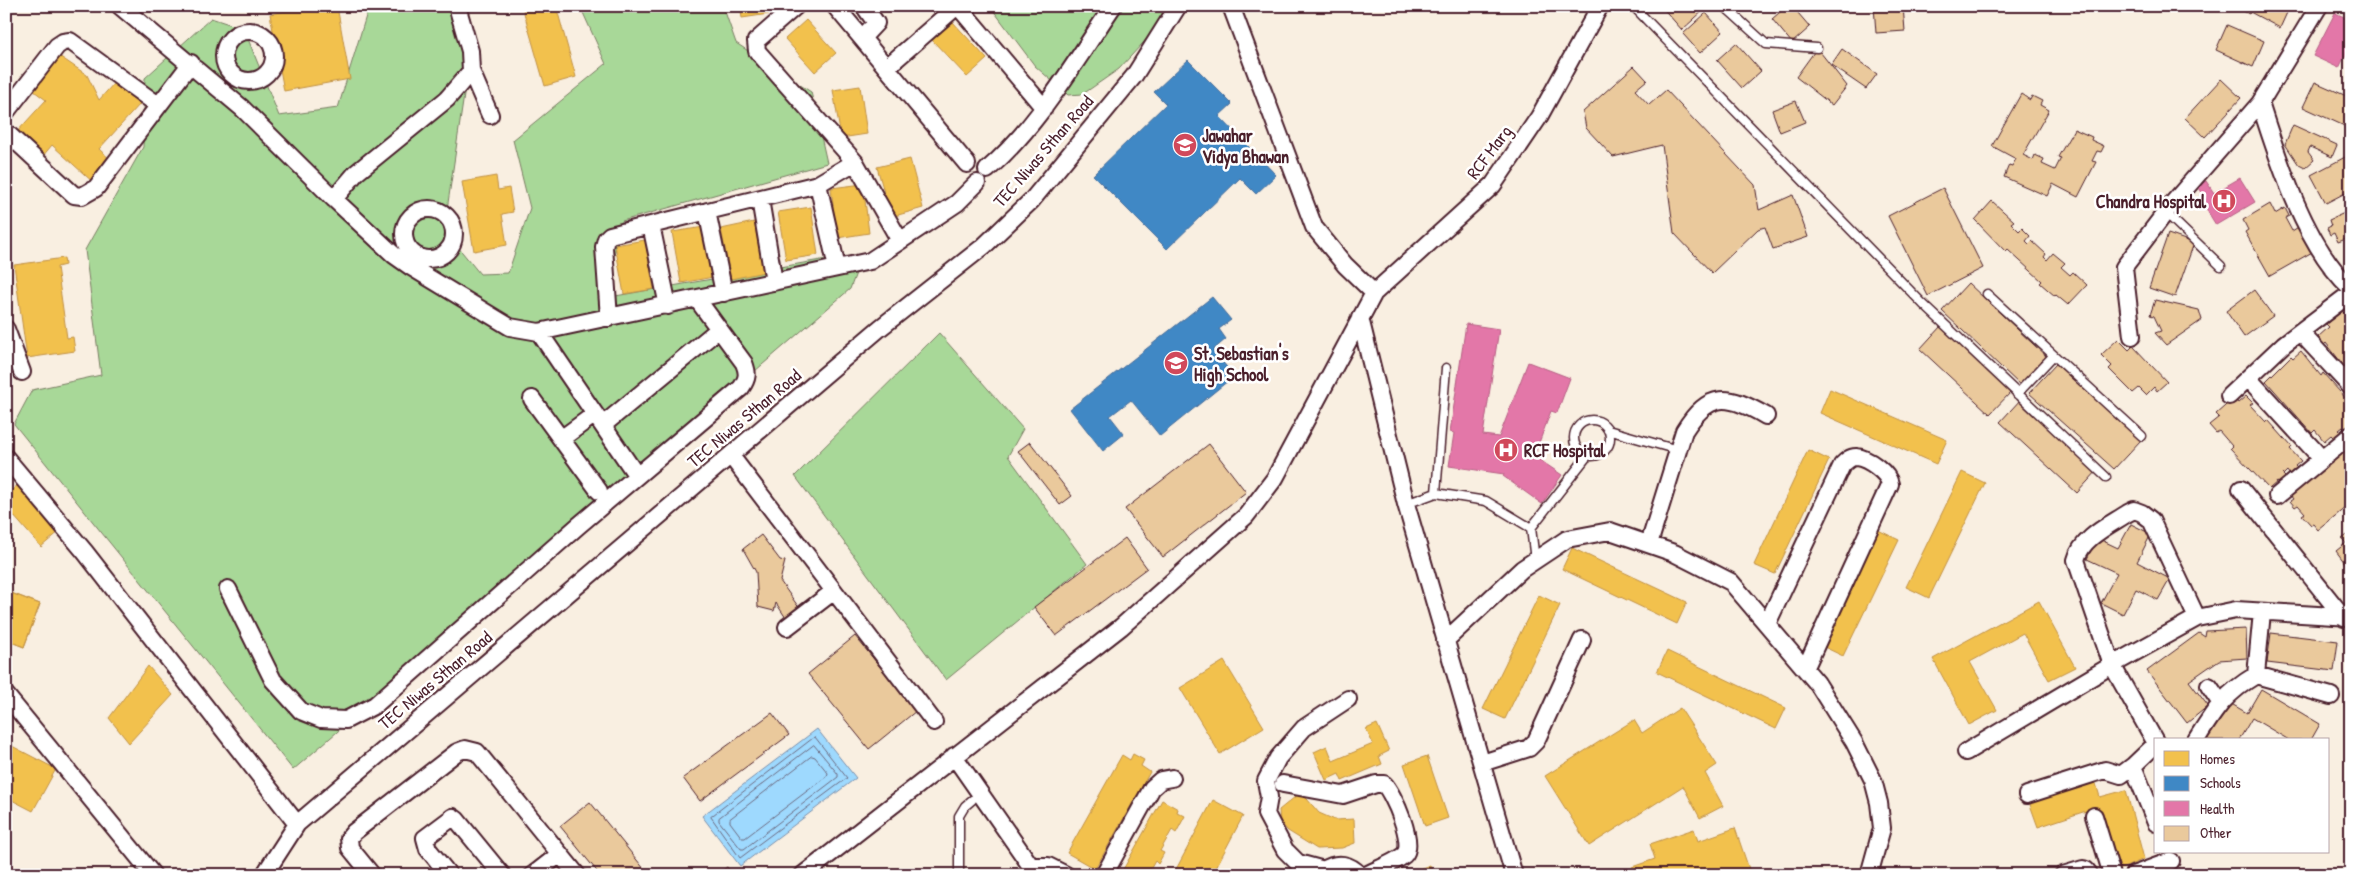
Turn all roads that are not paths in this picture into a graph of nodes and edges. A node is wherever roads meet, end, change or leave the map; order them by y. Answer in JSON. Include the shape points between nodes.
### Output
{"nodes":[{"id":1,"x":120,"y":6,"type":"edge"},
{"id":2,"x":457,"y":6,"type":"edge"},
{"id":3,"x":796,"y":6,"type":"edge"},
{"id":4,"x":835,"y":6,"type":"edge"},
{"id":5,"x":864,"y":6,"type":"edge"},
{"id":6,"x":957,"y":6,"type":"edge"},
{"id":7,"x":1113,"y":6,"type":"edge"},
{"id":8,"x":1178,"y":6,"type":"edge"},
{"id":9,"x":1231,"y":6,"type":"edge"},
{"id":10,"x":1600,"y":6,"type":"edge"},
{"id":11,"x":1633,"y":6,"type":"edge"},
{"id":12,"x":1724,"y":6,"type":"edge"},
{"id":13,"x":2319,"y":6,"type":"edge"},
{"id":14,"x":862,"y":38,"type":"junction"},
{"id":15,"x":1817,"y":48,"type":"dead end"},
{"id":16,"x":225,"y":50,"type":"junction"},
{"id":17,"x":887,"y":67,"type":"junction"},
{"id":18,"x":197,"y":68,"type":"junction"},
{"id":19,"x":471,"y":71,"type":"junction"},
{"id":20,"x":253,"y":81,"type":"junction"},
{"id":21,"x":2260,"y":103,"type":"junction"},
{"id":22,"x":158,"y":106,"type":"junction"},
{"id":23,"x":242,"y":108,"type":"junction"},
{"id":24,"x":1044,"y":108,"type":"junction"},
{"id":25,"x":6,"y":112,"type":"edge"},
{"id":26,"x":490,"y":115,"type":"dead end"},
{"id":27,"x":6,"y":132,"type":"edge"},
{"id":28,"x":855,"y":162,"type":"junction"},
{"id":29,"x":967,"y":164,"type":"junction"},
{"id":30,"x":987,"y":170,"type":"junction"},
{"id":31,"x":977,"y":183,"type":"junction"},
{"id":32,"x":818,"y":184,"type":"junction"},
{"id":33,"x":334,"y":199,"type":"junction"},
{"id":34,"x":760,"y":199,"type":"junction"},
{"id":35,"x":707,"y":212,"type":"junction"},
{"id":36,"x":2165,"y":212,"type":"junction"},
{"id":37,"x":651,"y":225,"type":"junction"},
{"id":38,"x":900,"y":241,"type":"junction"},
{"id":39,"x":2221,"y":266,"type":"dead end"},
{"id":40,"x":838,"y":268,"type":"junction"},
{"id":41,"x":774,"y":282,"type":"junction"},
{"id":42,"x":2351,"y":288,"type":"edge"},
{"id":43,"x":724,"y":293,"type":"junction"},
{"id":44,"x":1374,"y":293,"type":"junction"},
{"id":45,"x":2351,"y":293,"type":"edge"},
{"id":46,"x":1987,"y":294,"type":"dead end"},
{"id":47,"x":697,"y":299,"type":"junction"},
{"id":48,"x":668,"y":306,"type":"junction"},
{"id":49,"x":608,"y":318,"type":"junction"},
{"id":50,"x":1360,"y":318,"type":"junction"},
{"id":51,"x":6,"y":329,"type":"edge"},
{"id":52,"x":719,"y":329,"type":"junction"},
{"id":53,"x":539,"y":332,"type":"junction"},
{"id":54,"x":2300,"y":332,"type":"junction"},
{"id":55,"x":2132,"y":336,"type":"dead end"},
{"id":56,"x":2053,"y":356,"type":"junction"},
{"id":57,"x":1446,"y":368,"type":"dead end"},
{"id":58,"x":22,"y":372,"type":"dead end"},
{"id":59,"x":2248,"y":378,"type":"junction"},
{"id":60,"x":2351,"y":387,"type":"edge"},
{"id":61,"x":2017,"y":394,"type":"junction"},
{"id":62,"x":2229,"y":396,"type":"dead end"},
{"id":63,"x":532,"y":399,"type":"dead end"},
{"id":64,"x":1766,"y":416,"type":"dead end"},
{"id":65,"x":599,"y":420,"type":"junction"},
{"id":66,"x":1608,"y":430,"type":"junction"},
{"id":67,"x":2351,"y":435,"type":"edge"},
{"id":68,"x":2142,"y":436,"type":"dead end"},
{"id":69,"x":561,"y":439,"type":"junction"},
{"id":70,"x":1678,"y":450,"type":"junction"},
{"id":71,"x":1588,"y":455,"type":"junction"},
{"id":72,"x":731,"y":456,"type":"junction"},
{"id":73,"x":6,"y":458,"type":"edge"},
{"id":74,"x":2322,"y":459,"type":"junction"},
{"id":75,"x":637,"y":476,"type":"junction"},
{"id":76,"x":2106,"y":477,"type":"dead end"},
{"id":77,"x":2241,"y":489,"type":"dead end"},
{"id":78,"x":599,"y":491,"type":"dead end"},
{"id":79,"x":1436,"y":493,"type":"junction"},
{"id":80,"x":2277,"y":496,"type":"dead end"},
{"id":81,"x":1406,"y":504,"type":"junction"},
{"id":82,"x":1531,"y":528,"type":"junction"},
{"id":83,"x":1649,"y":544,"type":"junction"},
{"id":84,"x":1535,"y":560,"type":"junction"},
{"id":85,"x":228,"y":589,"type":"dead end"},
{"id":86,"x":834,"y":591,"type":"junction"},
{"id":87,"x":2262,"y":612,"type":"junction"},
{"id":88,"x":2348,"y":617,"type":"edge"},
{"id":89,"x":2197,"y":618,"type":"junction"},
{"id":90,"x":1767,"y":624,"type":"junction"},
{"id":91,"x":788,"y":627,"type":"dead end"},
{"id":92,"x":1582,"y":640,"type":"dead end"},
{"id":93,"x":1445,"y":641,"type":"junction"},
{"id":94,"x":2112,"y":665,"type":"junction"},
{"id":95,"x":1805,"y":669,"type":"junction"},
{"id":96,"x":2256,"y":675,"type":"junction"},
{"id":97,"x":2209,"y":686,"type":"dead end"},
{"id":98,"x":6,"y":695,"type":"edge"},
{"id":99,"x":2332,"y":696,"type":"dead end"},
{"id":100,"x":1348,"y":700,"type":"dead end"},
{"id":101,"x":2220,"y":702,"type":"junction"},
{"id":102,"x":934,"y":722,"type":"dead end"},
{"id":103,"x":2197,"y":738,"type":"edge"},
{"id":104,"x":2154,"y":739,"type":"edge"},
{"id":105,"x":2154,"y":745,"type":"edge"},
{"id":106,"x":1966,"y":752,"type":"dead end"},
{"id":107,"x":954,"y":756,"type":"junction"},
{"id":108,"x":1482,"y":763,"type":"junction"},
{"id":109,"x":2133,"y":766,"type":"junction"},
{"id":110,"x":1274,"y":767,"type":"junction"},
{"id":111,"x":1172,"y":778,"type":"dead end"},
{"id":112,"x":1283,"y":784,"type":"junction"},
{"id":113,"x":2027,"y":795,"type":"dead end"},
{"id":114,"x":1269,"y":797,"type":"junction"},
{"id":115,"x":972,"y":800,"type":"dead end"},
{"id":116,"x":2094,"y":816,"type":"dead end"},
{"id":117,"x":2154,"y":818,"type":"edge"},
{"id":118,"x":297,"y":824,"type":"junction"},
{"id":119,"x":560,"y":854,"type":"junction"},
{"id":120,"x":2172,"y":863,"type":"edge"},
{"id":121,"x":1034,"y":870,"type":"edge"},
{"id":122,"x":1323,"y":872,"type":"edge"},
{"id":123,"x":153,"y":875,"type":"edge"},
{"id":124,"x":264,"y":875,"type":"edge"},
{"id":125,"x":372,"y":875,"type":"edge"},
{"id":126,"x":449,"y":875,"type":"edge"},
{"id":127,"x":502,"y":875,"type":"edge"},
{"id":128,"x":533,"y":875,"type":"edge"},
{"id":129,"x":577,"y":875,"type":"edge"},
{"id":130,"x":803,"y":875,"type":"edge"},
{"id":131,"x":959,"y":875,"type":"edge"},
{"id":132,"x":1066,"y":875,"type":"edge"},
{"id":133,"x":1104,"y":875,"type":"edge"},
{"id":134,"x":1360,"y":875,"type":"edge"},
{"id":135,"x":1366,"y":875,"type":"edge"},
{"id":136,"x":1514,"y":875,"type":"edge"},
{"id":137,"x":1869,"y":875,"type":"edge"},
{"id":138,"x":2063,"y":875,"type":"edge"},
{"id":139,"x":2090,"y":875,"type":"edge"},
{"id":140,"x":2112,"y":875,"type":"edge"},
{"id":141,"x":2133,"y":875,"type":"edge"}],
"edges":[{"from":1,"to":18,"type":"street"},
{"from":2,"to":19,"type":"street","via":[[470,51]]},
{"from":3,"to":28,"type":"street","via":[[756,41],[757,52]]},
{"from":4,"to":14,"type":"street"},
{"from":5,"to":14,"type":"street","via":[[876,24]]},
{"from":6,"to":17,"type":"street"},
{"from":6,"to":24,"type":"street"},
{"from":7,"to":24,"type":"street"},
{"from":8,"to":72,"type":"street","name":"TEC Niwas Sthan Road","via":[[1134,76],[1032,200],[984,246],[880,328]]},
{"from":9,"to":44,"type":"street","via":[[1314,227],[1345,265]]},
{"from":10,"to":44,"type":"street","name":"RCF Marg","via":[[1539,116],[1493,185]]},
{"from":11,"to":61,"type":"lane","via":[[1922,304]]},
{"from":12,"to":15,"type":"lane","via":[[1766,44]]},
{"from":13,"to":21,"type":"street"},
{"from":14,"to":17,"type":"street"},
{"from":16,"to":18,"type":"street"},
{"from":16,"to":20,"type":"street","via":[[224,59],[232,74],[245,81]]},
{"from":16,"to":20,"type":"street","via":[[228,42],[242,32],[259,33],[266,38],[272,45],[274,61],[266,74]]},
{"from":17,"to":29,"type":"street"},
{"from":18,"to":22,"type":"street"},
{"from":18,"to":23,"type":"street"},
{"from":19,"to":26,"type":"street"},
{"from":19,"to":33,"type":"street","via":[[447,99],[356,174]]},
{"from":20,"to":23,"type":"street"},
{"from":21,"to":36,"type":"street"},
{"from":21,"to":42,"type":"street","via":[[2276,157],[2303,217],[2337,276]]},
{"from":22,"to":25,"type":"street","via":[[70,41],[56,46]]},
{"from":22,"to":27,"type":"street","via":[[96,188],[82,196],[74,195]]},
{"from":23,"to":33,"type":"street"},
{"from":24,"to":30,"type":"street","via":[[1011,149]]},
{"from":28,"to":32,"type":"street"},
{"from":28,"to":38,"type":"street"},
{"from":29,"to":30,"type":"street","via":[[977,160],[984,163]]},
{"from":29,"to":31,"type":"street","via":[[967,178]]},
{"from":30,"to":31,"type":"street","via":[[984,180]]},
{"from":31,"to":38,"type":"street","via":[[958,204]]},
{"from":32,"to":34,"type":"street"},
{"from":32,"to":40,"type":"street"},
{"from":33,"to":53,"type":"street","via":[[414,262],[510,327]]},
{"from":34,"to":35,"type":"street"},
{"from":34,"to":41,"type":"street"},
{"from":35,"to":37,"type":"street"},
{"from":35,"to":43,"type":"street"},
{"from":36,"to":39,"type":"lane"},
{"from":36,"to":55,"type":"street","via":[[2124,267]]},
{"from":37,"to":48,"type":"street"},
{"from":37,"to":49,"type":"street","via":[[610,235],[606,239]]},
{"from":38,"to":40,"type":"street","via":[[870,261]]},
{"from":40,"to":41,"type":"street"},
{"from":41,"to":43,"type":"street"},
{"from":43,"to":47,"type":"street"},
{"from":44,"to":50,"type":"street","name":"RCF Marg"},
{"from":45,"to":54,"type":"street"},
{"from":46,"to":56,"type":"lane"},
{"from":47,"to":48,"type":"street"},
{"from":47,"to":52,"type":"street"},
{"from":48,"to":49,"type":"street"},
{"from":49,"to":53,"type":"street"},
{"from":50,"to":81,"type":"street"},
{"from":50,"to":107,"type":"street","name":"RCF Marg","via":[[1275,478],[1246,516],[1121,627]]},
{"from":51,"to":58,"type":"street"},
{"from":52,"to":65,"type":"street"},
{"from":52,"to":75,"type":"street","via":[[744,363],[747,380]]},
{"from":53,"to":65,"type":"street"},
{"from":54,"to":59,"type":"street"},
{"from":54,"to":60,"type":"street"},
{"from":56,"to":61,"type":"lane"},
{"from":56,"to":68,"type":"lane"},
{"from":57,"to":79,"type":"lane"},
{"from":59,"to":62,"type":"street"},
{"from":59,"to":74,"type":"street"},
{"from":61,"to":76,"type":"lane"},
{"from":63,"to":69,"type":"street"},
{"from":64,"to":70,"type":"street","via":[[1726,398],[1710,404],[1693,416]]},
{"from":65,"to":69,"type":"street"},
{"from":65,"to":75,"type":"street"},
{"from":66,"to":70,"type":"lane"},
{"from":66,"to":71,"type":"lane","via":[[1607,447],[1599,454]]},
{"from":66,"to":71,"type":"lane","via":[[1600,421],[1594,420],[1578,427],[1576,444]]},
{"from":67,"to":74,"type":"street"},
{"from":69,"to":78,"type":"street"},
{"from":70,"to":83,"type":"street"},
{"from":71,"to":82,"type":"lane"},
{"from":72,"to":86,"type":"street"},
{"from":72,"to":118,"type":"street","name":"TEC Niwas Sthan Road"},
{"from":73,"to":118,"type":"street","via":[[85,552]]},
{"from":74,"to":80,"type":"street"},
{"from":75,"to":85,"type":"street","via":[[375,705],[346,720],[321,718],[301,711],[273,680]]},
{"from":77,"to":88,"type":"street"},
{"from":79,"to":81,"type":"lane"},
{"from":79,"to":82,"type":"lane","via":[[1486,501]]},
{"from":81,"to":93,"type":"street"},
{"from":82,"to":84,"type":"lane"},
{"from":83,"to":84,"type":"street","via":[[1610,531],[1567,539]]},
{"from":83,"to":90,"type":"street","via":[[1732,582]]},
{"from":84,"to":93,"type":"street"},
{"from":86,"to":91,"type":"street"},
{"from":86,"to":102,"type":"street"},
{"from":87,"to":88,"type":"street"},
{"from":87,"to":89,"type":"street","via":[[2236,610]]},
{"from":87,"to":96,"type":"street"},
{"from":89,"to":94,"type":"street"},
{"from":89,"to":94,"type":"street","via":[[2150,520],[2134,510],[2128,513],[2084,543],[2076,560]]},
{"from":90,"to":95,"type":"street"},
{"from":90,"to":95,"type":"street","via":[[1842,465],[1858,457],[1884,471],[1890,484]]},
{"from":92,"to":108,"type":"street","via":[[1536,741],[1529,748]]},
{"from":93,"to":108,"type":"street"},
{"from":94,"to":104,"type":"street"},
{"from":94,"to":106,"type":"street"},
{"from":95,"to":137,"type":"street","via":[[1854,742],[1873,780],[1882,828]]},
{"from":96,"to":99,"type":"street"},
{"from":96,"to":101,"type":"street"},
{"from":97,"to":101,"type":"street"},
{"from":98,"to":123,"type":"street"},
{"from":100,"to":110,"type":"street","via":[[1304,728]]},
{"from":101,"to":103,"type":"street"},
{"from":105,"to":109,"type":"street"},
{"from":107,"to":121,"type":"street"},
{"from":107,"to":130,"type":"street","name":"RCF Marg"},
{"from":108,"to":136,"type":"street"},
{"from":109,"to":113,"type":"street","via":[[2121,775],[2105,770]]},
{"from":109,"to":117,"type":"street"},
{"from":110,"to":112,"type":"street","via":[[1282,773]]},
{"from":110,"to":114,"type":"street","via":[[1266,781]]},
{"from":111,"to":133,"type":"street","via":[[1161,780],[1152,788]]},
{"from":112,"to":114,"type":"street","via":[[1277,793]]},
{"from":112,"to":135,"type":"street","via":[[1343,795],[1376,784],[1384,784],[1390,790],[1409,847],[1405,854]]},
{"from":114,"to":122,"type":"street","via":[[1266,814],[1285,850],[1298,864]]},
{"from":115,"to":131,"type":"lane","via":[[959,816]]},
{"from":116,"to":140,"type":"street"},
{"from":118,"to":124,"type":"street","name":"TEC Niwas Sthan Road"},
{"from":119,"to":125,"type":"street","via":[[476,752],[465,749],[456,752],[349,838],[350,848]]},
{"from":119,"to":128,"type":"street"},
{"from":119,"to":129,"type":"street"},
{"from":120,"to":141,"type":"street"},
{"from":121,"to":132,"type":"street","via":[[1048,866]]},
{"from":122,"to":134,"type":"street","via":[[1336,864],[1349,866]]},
{"from":126,"to":127,"type":"street","via":[[428,849],[426,838],[453,817]]},
{"from":138,"to":139,"type":"street","via":[[2083,869]]}]}
